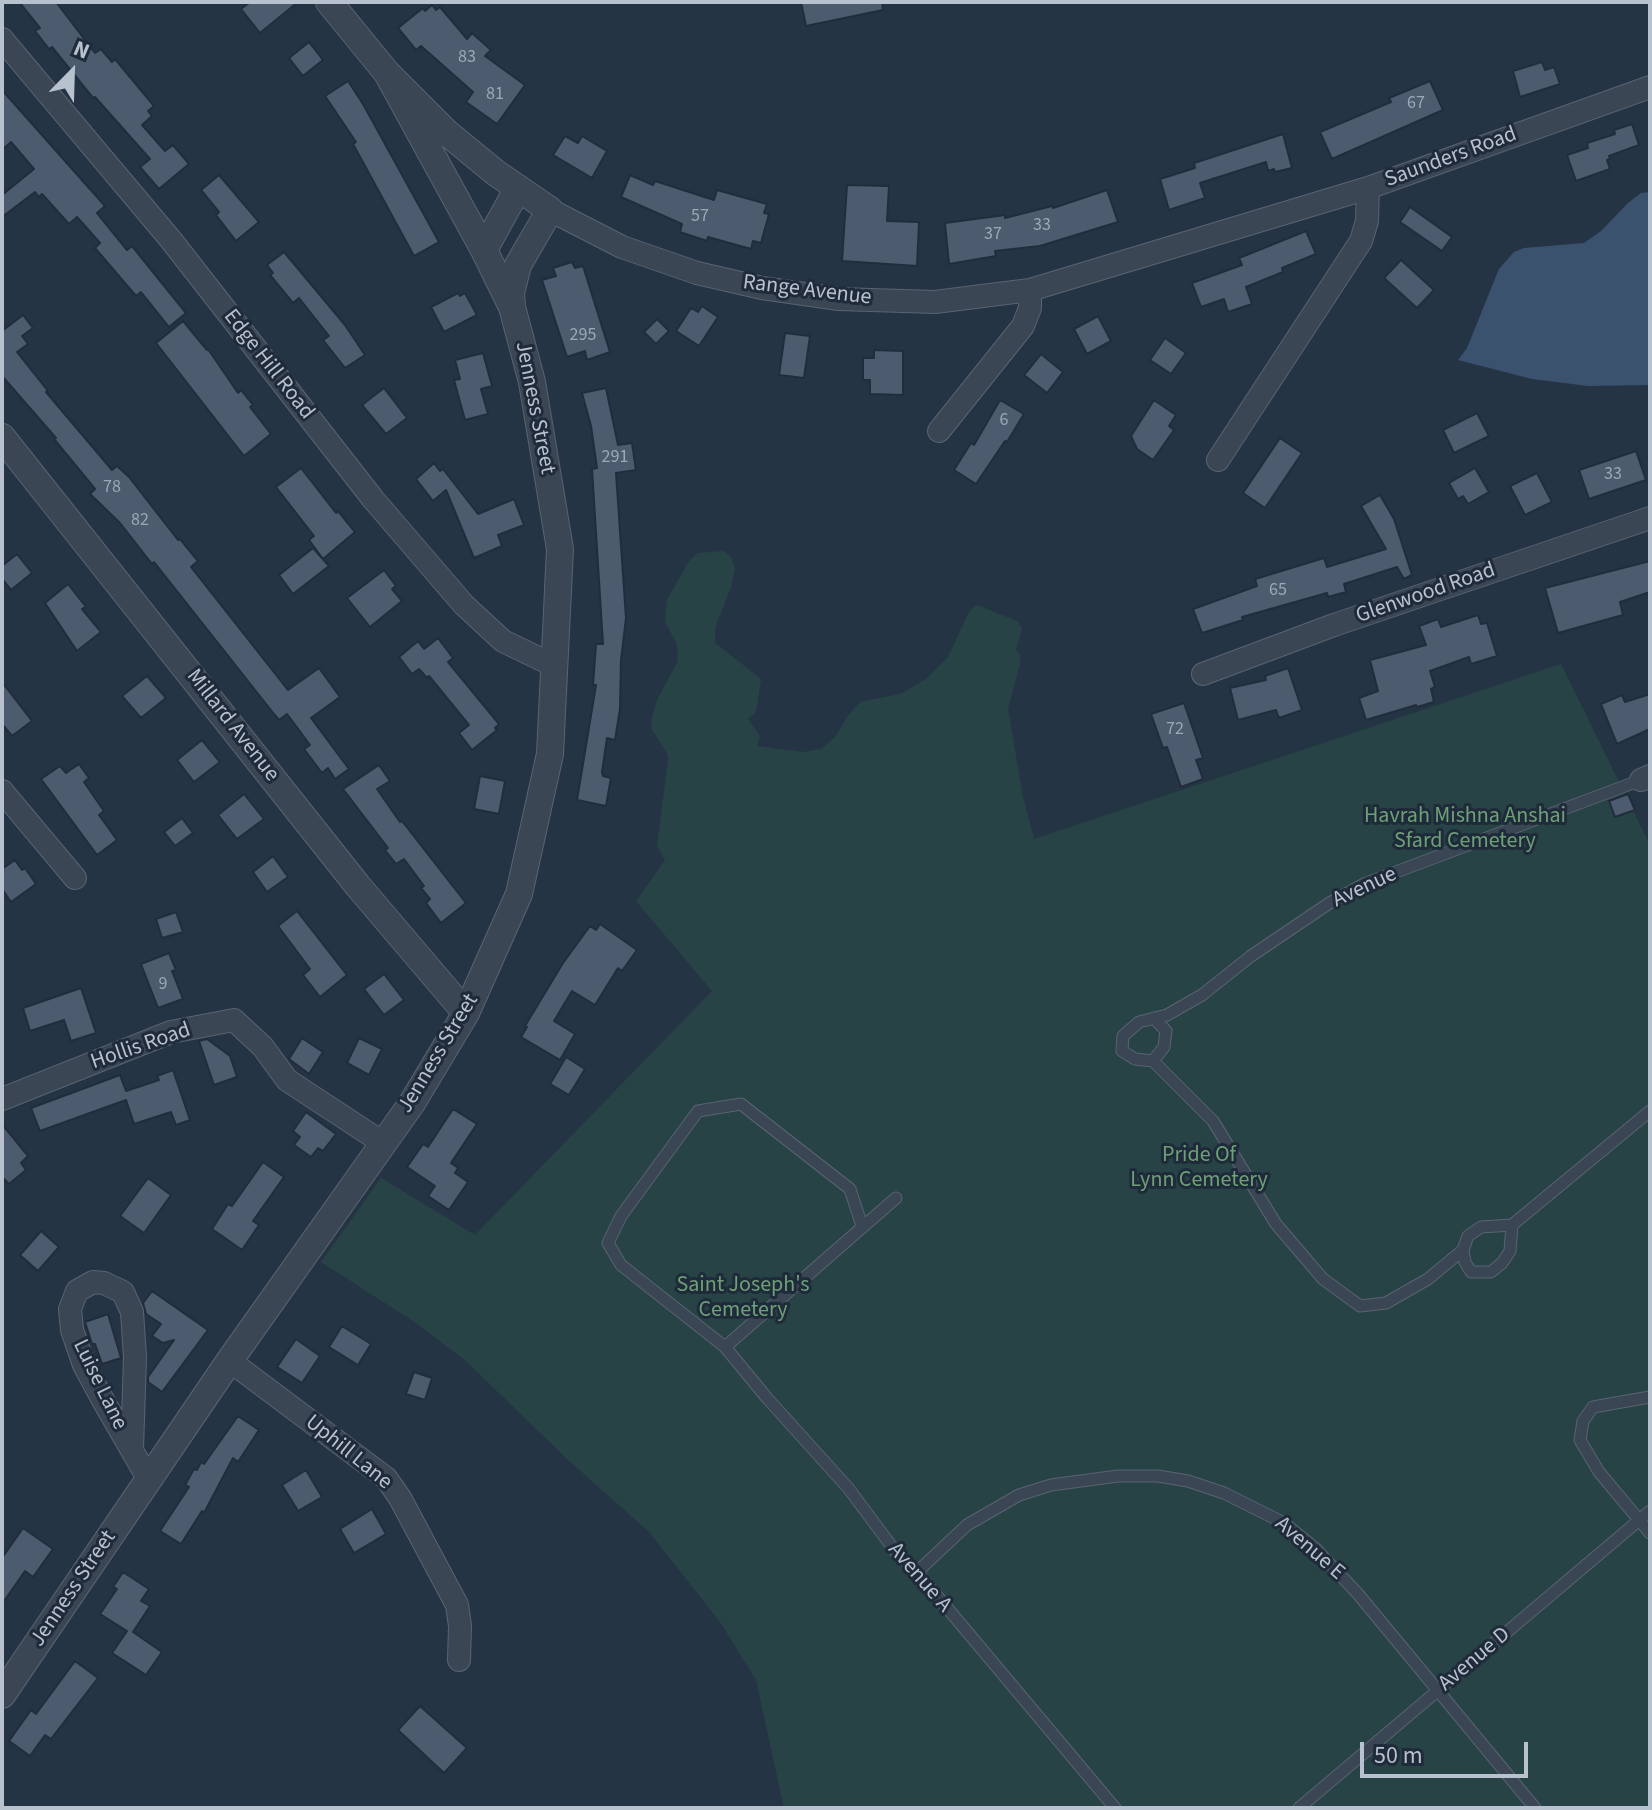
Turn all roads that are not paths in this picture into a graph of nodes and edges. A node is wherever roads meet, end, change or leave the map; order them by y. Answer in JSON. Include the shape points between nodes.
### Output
{"nodes":[{"id":1,"x":329,"y":2,"type":"edge"},
{"id":2,"x":2,"y":39,"type":"edge"},
{"id":3,"x":387,"y":73,"type":"junction"},
{"id":4,"x":1650,"y":87,"type":"edge"},
{"id":5,"x":518,"y":188,"type":"junction"},
{"id":6,"x":1368,"y":188,"type":"junction"},
{"id":7,"x":550,"y":210,"type":"junction"},
{"id":8,"x":484,"y":250,"type":"junction"},
{"id":9,"x":1030,"y":290,"type":"junction"},
{"id":10,"x":512,"y":307,"type":"junction"},
{"id":11,"x":939,"y":431,"type":"dead end"},
{"id":12,"x":2,"y":437,"type":"edge"},
{"id":13,"x":1218,"y":460,"type":"dead end"},
{"id":14,"x":1650,"y":518,"type":"edge"},
{"id":15,"x":555,"y":666,"type":"junction"},
{"id":16,"x":1203,"y":674,"type":"dead end"},
{"id":17,"x":1645,"y":778,"type":"edge"},
{"id":18,"x":2,"y":791,"type":"edge"},
{"id":19,"x":75,"y":878,"type":"dead end"},
{"id":20,"x":466,"y":1013,"type":"junction"},
{"id":21,"x":1154,"y":1018,"type":"junction"},
{"id":22,"x":1153,"y":1061,"type":"junction"},
{"id":23,"x":2,"y":1099,"type":"edge"},
{"id":24,"x":1650,"y":1111,"type":"edge"},
{"id":25,"x":383,"y":1143,"type":"junction"},
{"id":26,"x":896,"y":1198,"type":"dead end"},
{"id":27,"x":1512,"y":1225,"type":"junction"},
{"id":28,"x":862,"y":1226,"type":"junction"},
{"id":29,"x":1463,"y":1250,"type":"junction"},
{"id":30,"x":725,"y":1347,"type":"junction"},
{"id":31,"x":230,"y":1361,"type":"junction"},
{"id":32,"x":1650,"y":1397,"type":"edge"},
{"id":33,"x":132,"y":1449,"type":"junction"},
{"id":34,"x":149,"y":1480,"type":"junction"},
{"id":35,"x":1650,"y":1511,"type":"edge"},
{"id":36,"x":1639,"y":1519,"type":"junction"},
{"id":37,"x":1650,"y":1533,"type":"edge"},
{"id":38,"x":917,"y":1572,"type":"junction"},
{"id":39,"x":459,"y":1660,"type":"dead end"},
{"id":40,"x":1438,"y":1691,"type":"junction"},
{"id":41,"x":2,"y":1695,"type":"edge"},
{"id":42,"x":1115,"y":1808,"type":"edge"},
{"id":43,"x":1299,"y":1808,"type":"edge"},
{"id":44,"x":1535,"y":1808,"type":"edge"}],
"edges":[{"from":1,"to":3,"type":"street","name":"Range Avenue"},
{"from":2,"to":15,"type":"street","name":"Edge Hill Road","via":[[464,605],[503,641]]},
{"from":3,"to":5,"type":"street","name":"Range Avenue","via":[[446,132]]},
{"from":3,"to":8,"type":"street","name":"Jenness Street"},
{"from":4,"to":6,"type":"street","name":"Saunders Road"},
{"from":5,"to":7,"type":"street","name":"Range Avenue"},
{"from":5,"to":8,"type":"street"},
{"from":6,"to":9,"type":"street","name":"Range Avenue"},
{"from":6,"to":13,"type":"street","name":"Saunders Road","via":[[1361,241]]},
{"from":7,"to":9,"type":"street","name":"Range Avenue","via":[[646,256],[762,288],[839,299],[923,302]]},
{"from":7,"to":10,"type":"street","name":"Jenness Street","via":[[518,265]]},
{"from":8,"to":10,"type":"street","name":"Jenness Street"},
{"from":9,"to":11,"type":"street","via":[[1023,326]]},
{"from":10,"to":15,"type":"street","name":"Jenness Street","via":[[532,382],[560,549]]},
{"from":12,"to":20,"type":"street","name":"Millard Avenue","via":[[358,886]]},
{"from":14,"to":16,"type":"street","name":"Glenwood Road"},
{"from":15,"to":20,"type":"street","name":"Jenness Street","via":[[550,754],[519,894]]},
{"from":17,"to":21,"type":"lane","name":"Avenue","via":[[1364,884],[1251,956],[1202,995]]},
{"from":18,"to":19,"type":"street"},
{"from":20,"to":25,"type":"street","name":"Jenness Street"},
{"from":21,"to":22,"type":"lane","via":[[1166,1031],[1164,1047]]},
{"from":21,"to":22,"type":"lane","name":"Avenue","via":[[1139,1022],[1123,1036],[1122,1051]]},
{"from":22,"to":29,"type":"lane","name":"Avenue","via":[[1213,1121],[1276,1224],[1323,1279],[1360,1306],[1386,1303],[1428,1279]]},
{"from":23,"to":25,"type":"street","name":"Hollis Road","via":[[171,1032],[234,1020],[287,1080]]},
{"from":24,"to":27,"type":"lane","name":"Avenue"},
{"from":25,"to":31,"type":"street","name":"Jenness Street"},
{"from":26,"to":28,"type":"lane"},
{"from":27,"to":29,"type":"lane","name":"Avenue","via":[[1481,1227],[1468,1236]]},
{"from":27,"to":29,"type":"lane","via":[[1510,1251],[1491,1272],[1471,1272]]},
{"from":28,"to":30,"type":"lane"},
{"from":28,"to":30,"type":"lane","name":"Avenue A","via":[[850,1189],[741,1104],[698,1111],[621,1216],[608,1243],[621,1265]]},
{"from":30,"to":38,"type":"lane","name":"Avenue A"},
{"from":31,"to":34,"type":"street","name":"Jenness Street"},
{"from":31,"to":39,"type":"street","name":"Uphill Lane","via":[[386,1478],[457,1605]]},
{"from":32,"to":36,"type":"lane","via":[[1593,1407],[1583,1421],[1580,1440]]},
{"from":33,"to":33,"type":"street","name":"Luise Lane","via":[[132,1312],[123,1292],[93,1282],[77,1291],[70,1309],[72,1330],[84,1365]]},
{"from":33,"to":34,"type":"street","name":"Luise Lane"},
{"from":34,"to":41,"type":"street","name":"Jenness Street"},
{"from":35,"to":36,"type":"lane","name":"Avenue D"},
{"from":36,"to":37,"type":"lane"},
{"from":36,"to":40,"type":"lane","name":"Avenue D"},
{"from":38,"to":40,"type":"lane","name":"Avenue E","via":[[967,1525],[1019,1495],[1118,1476],[1188,1481],[1256,1507],[1315,1548]]},
{"from":38,"to":42,"type":"lane","name":"Avenue A"},
{"from":40,"to":43,"type":"lane","name":"Avenue D"},
{"from":40,"to":44,"type":"lane","name":"Avenue E"}]}
